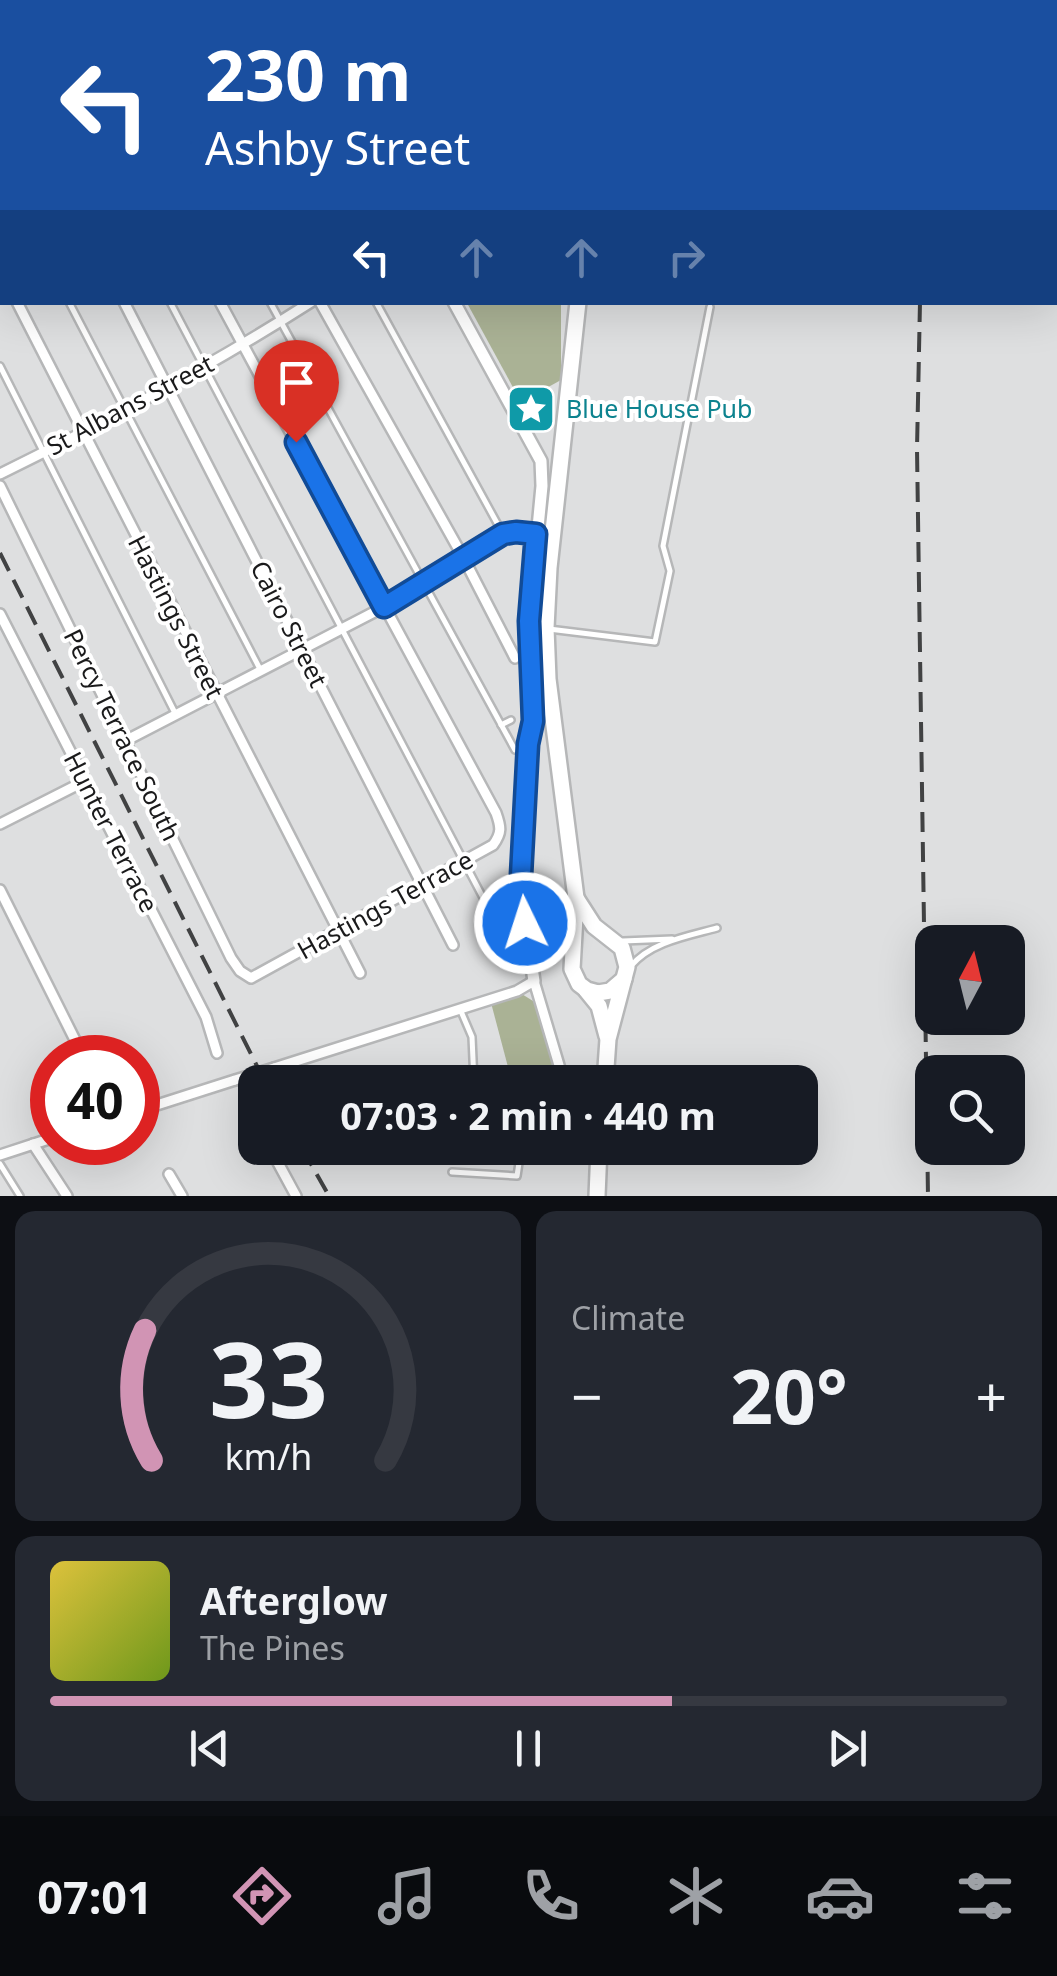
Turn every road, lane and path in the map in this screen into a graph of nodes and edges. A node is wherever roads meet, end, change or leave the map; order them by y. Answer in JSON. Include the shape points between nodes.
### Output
{"nodes":[{"id":1,"x":18,"y":305,"type":"edge"},
{"id":2,"x":71,"y":305,"type":"edge"},
{"id":3,"x":126,"y":305,"type":"edge"},
{"id":4,"x":172,"y":305,"type":"edge"},
{"id":5,"x":222,"y":305,"type":"edge"},
{"id":6,"x":272,"y":305,"type":"edge"},
{"id":7,"x":306,"y":305,"type":"edge"},
{"id":8,"x":322,"y":305,"type":"edge"},
{"id":9,"x":378,"y":305,"type":"edge"},
{"id":10,"x":456,"y":305,"type":"edge"},
{"id":11,"x":578,"y":305,"type":"edge"},
{"id":12,"x":710,"y":307,"type":"dead end"},
{"id":13,"x":280,"y":322,"type":"junction"},
{"id":14,"x":242,"y":344,"type":"junction"},
{"id":15,"x":0,"y":366,"type":"edge"},
{"id":16,"x":204,"y":366,"type":"junction"},
{"id":17,"x":168,"y":386,"type":"junction"},
{"id":18,"x":125,"y":410,"type":"junction"},
{"id":19,"x":82,"y":433,"type":"junction"},
{"id":20,"x":43,"y":453,"type":"junction"},
{"id":21,"x":0,"y":474,"type":"edge"},
{"id":22,"x":0,"y":486,"type":"edge"},
{"id":23,"x":503,"y":534,"type":"junction"},
{"id":24,"x":536,"y":534,"type":"junction"},
{"id":25,"x":463,"y":557,"type":"junction"},
{"id":26,"x":422,"y":582,"type":"junction"},
{"id":27,"x":384,"y":607,"type":"junction"},
{"id":28,"x":0,"y":614,"type":"edge"},
{"id":29,"x":546,"y":628,"type":"junction"},
{"id":30,"x":341,"y":629,"type":"junction"},
{"id":31,"x":302,"y":650,"type":"junction"},
{"id":32,"x":515,"y":658,"type":"dead end"},
{"id":33,"x":261,"y":670,"type":"junction"},
{"id":34,"x":216,"y":694,"type":"junction"},
{"id":35,"x":176,"y":715,"type":"junction"},
{"id":36,"x":510,"y":720,"type":"dead end"},
{"id":37,"x":501,"y":725,"type":"junction"},
{"id":38,"x":125,"y":741,"type":"junction"},
{"id":39,"x":515,"y":750,"type":"dead end"},
{"id":40,"x":85,"y":782,"type":"junction"},
{"id":41,"x":0,"y":824,"type":"edge"},
{"id":42,"x":464,"y":861,"type":"junction"},
{"id":43,"x":421,"y":884,"type":"junction"},
{"id":44,"x":0,"y":890,"type":"edge"},
{"id":45,"x":576,"y":898,"type":"junction"},
{"id":46,"x":717,"y":928,"type":"dead end"},
{"id":47,"x":336,"y":930,"type":"junction"},
{"id":48,"x":500,"y":930,"type":"dead end"},
{"id":49,"x":676,"y":939,"type":"junction"},
{"id":50,"x":612,"y":940,"type":"junction"},
{"id":51,"x":453,"y":946,"type":"dead end"},
{"id":52,"x":574,"y":954,"type":"junction"},
{"id":53,"x":360,"y":973,"type":"dead end"},
{"id":54,"x":625,"y":976,"type":"junction"},
{"id":55,"x":252,"y":978,"type":"joint"},
{"id":56,"x":534,"y":981,"type":"junction"},
{"id":57,"x":580,"y":984,"type":"junction"},
{"id":58,"x":460,"y":1009,"type":"junction"},
{"id":59,"x":72,"y":1035,"type":"edge"},
{"id":60,"x":608,"y":1040,"type":"junction"},
{"id":61,"x":217,"y":1053,"type":"dead end"},
{"id":62,"x":473,"y":1065,"type":"edge"},
{"id":63,"x":559,"y":1065,"type":"edge"},
{"id":64,"x":606,"y":1065,"type":"edge"},
{"id":65,"x":160,"y":1104,"type":"edge"},
{"id":66,"x":30,"y":1145,"type":"edge"},
{"id":67,"x":0,"y":1155,"type":"edge"},
{"id":68,"x":0,"y":1164,"type":"edge"},
{"id":69,"x":46,"y":1165,"type":"edge"},
{"id":70,"x":279,"y":1165,"type":"edge"},
{"id":71,"x":519,"y":1165,"type":"edge"},
{"id":72,"x":598,"y":1165,"type":"edge"},
{"id":73,"x":452,"y":1172,"type":"dead end"},
{"id":74,"x":169,"y":1174,"type":"dead end"},
{"id":75,"x":20,"y":1196,"type":"edge"},
{"id":76,"x":66,"y":1196,"type":"edge"},
{"id":77,"x":182,"y":1196,"type":"edge"},
{"id":78,"x":296,"y":1196,"type":"edge"},
{"id":79,"x":597,"y":1196,"type":"edge"}],
"edges":[{"from":1,"to":19,"type":"street","name":"Hastings Street"},
{"from":2,"to":18,"type":"lane"},
{"from":3,"to":17,"type":"street","name":"Cairo Street"},
{"from":4,"to":16,"type":"lane"},
{"from":5,"to":14,"type":"street"},
{"from":6,"to":13,"type":"lane"},
{"from":7,"to":13,"type":"street","name":"St Albans Street"},
{"from":8,"to":25,"type":"street"},
{"from":9,"to":23,"type":"lane"},
{"from":10,"to":24,"type":"street","via":[[540,462]]},
{"from":11,"to":29,"type":"highway"},
{"from":12,"to":29,"type":"lane","via":[[663,546],[670,571],[655,642]]},
{"from":13,"to":14,"type":"street","name":"St Albans Street"},
{"from":13,"to":26,"type":"lane"},
{"from":14,"to":16,"type":"street","name":"St Albans Street"},
{"from":14,"to":27,"type":"street"},
{"from":15,"to":20,"type":"lane"},
{"from":16,"to":17,"type":"street","name":"St Albans Street"},
{"from":16,"to":30,"type":"lane"},
{"from":17,"to":18,"type":"street","name":"St Albans Street"},
{"from":17,"to":31,"type":"street","name":"Cairo Street"},
{"from":18,"to":19,"type":"street","name":"St Albans Street"},
{"from":18,"to":33,"type":"lane"},
{"from":19,"to":20,"type":"street","name":"St Albans Street"},
{"from":19,"to":34,"type":"street","name":"Hastings Street"},
{"from":20,"to":21,"type":"street","name":"St Albans Street"},
{"from":20,"to":35,"type":"lane"},
{"from":22,"to":38,"type":"street","name":"Percy Terrace South"},
{"from":23,"to":24,"type":"street"},
{"from":23,"to":25,"type":"street"},
{"from":24,"to":56,"type":"street","via":[[529,621],[533,721],[520,894]]},
{"from":25,"to":26,"type":"street"},
{"from":25,"to":32,"type":"street"},
{"from":26,"to":27,"type":"street"},
{"from":26,"to":37,"type":"lane"},
{"from":27,"to":30,"type":"street"},
{"from":27,"to":42,"type":"street","name":"Hastings Terrace","via":[[501,828],[492,846]]},
{"from":28,"to":40,"type":"street","name":"Hunter Terrace"},
{"from":29,"to":45,"type":"highway"},
{"from":30,"to":31,"type":"street"},
{"from":30,"to":42,"type":"lane"},
{"from":31,"to":33,"type":"street"},
{"from":31,"to":43,"type":"street","name":"Cairo Street"},
{"from":33,"to":34,"type":"street"},
{"from":34,"to":35,"type":"street"},
{"from":34,"to":47,"type":"street","name":"Hastings Street"},
{"from":35,"to":38,"type":"street"},
{"from":36,"to":37,"type":"lane"},
{"from":37,"to":39,"type":"lane"},
{"from":38,"to":55,"type":"street","name":"Percy Terrace South","via":[[231,958]]},
{"from":40,"to":41,"type":"street"},
{"from":40,"to":61,"type":"street","name":"Hunter Terrace","via":[[206,1017]]},
{"from":42,"to":43,"type":"street","name":"Hastings Terrace"},
{"from":42,"to":48,"type":"lane"},
{"from":43,"to":47,"type":"street","name":"Hastings Terrace"},
{"from":43,"to":51,"type":"street","name":"Cairo Street"},
{"from":44,"to":59,"type":"street"},
{"from":45,"to":50,"type":"highway"},
{"from":45,"to":52,"type":"highway"},
{"from":46,"to":49,"type":"lane"},
{"from":47,"to":53,"type":"street","name":"Hastings Street"},
{"from":47,"to":55,"type":"street","name":"Hastings Terrace"},
{"from":49,"to":50,"type":"lane"},
{"from":49,"to":54,"type":"lane","via":[[636,960]]},
{"from":50,"to":52,"type":"highway","via":[[586,941]]},
{"from":50,"to":54,"type":"highway","via":[[625,954]]},
{"from":52,"to":57,"type":"highway","via":[[572,970]]},
{"from":54,"to":57,"type":"highway","via":[[610,990]]},
{"from":54,"to":60,"type":"highway"},
{"from":56,"to":58,"type":"street"},
{"from":56,"to":63,"type":"street"},
{"from":57,"to":60,"type":"highway","via":[[600,1006]]},
{"from":58,"to":62,"type":"lane","via":[[472,1037]]},
{"from":58,"to":65,"type":"street","bridge":true},
{"from":60,"to":64,"type":"highway"},
{"from":66,"to":67,"type":"street"},
{"from":68,"to":75,"type":"lane"},
{"from":69,"to":76,"type":"street"},
{"from":70,"to":78,"type":"street"},
{"from":71,"to":73,"type":"lane","via":[[517,1176]]},
{"from":72,"to":79,"type":"highway"},
{"from":74,"to":77,"type":"street"}]}
